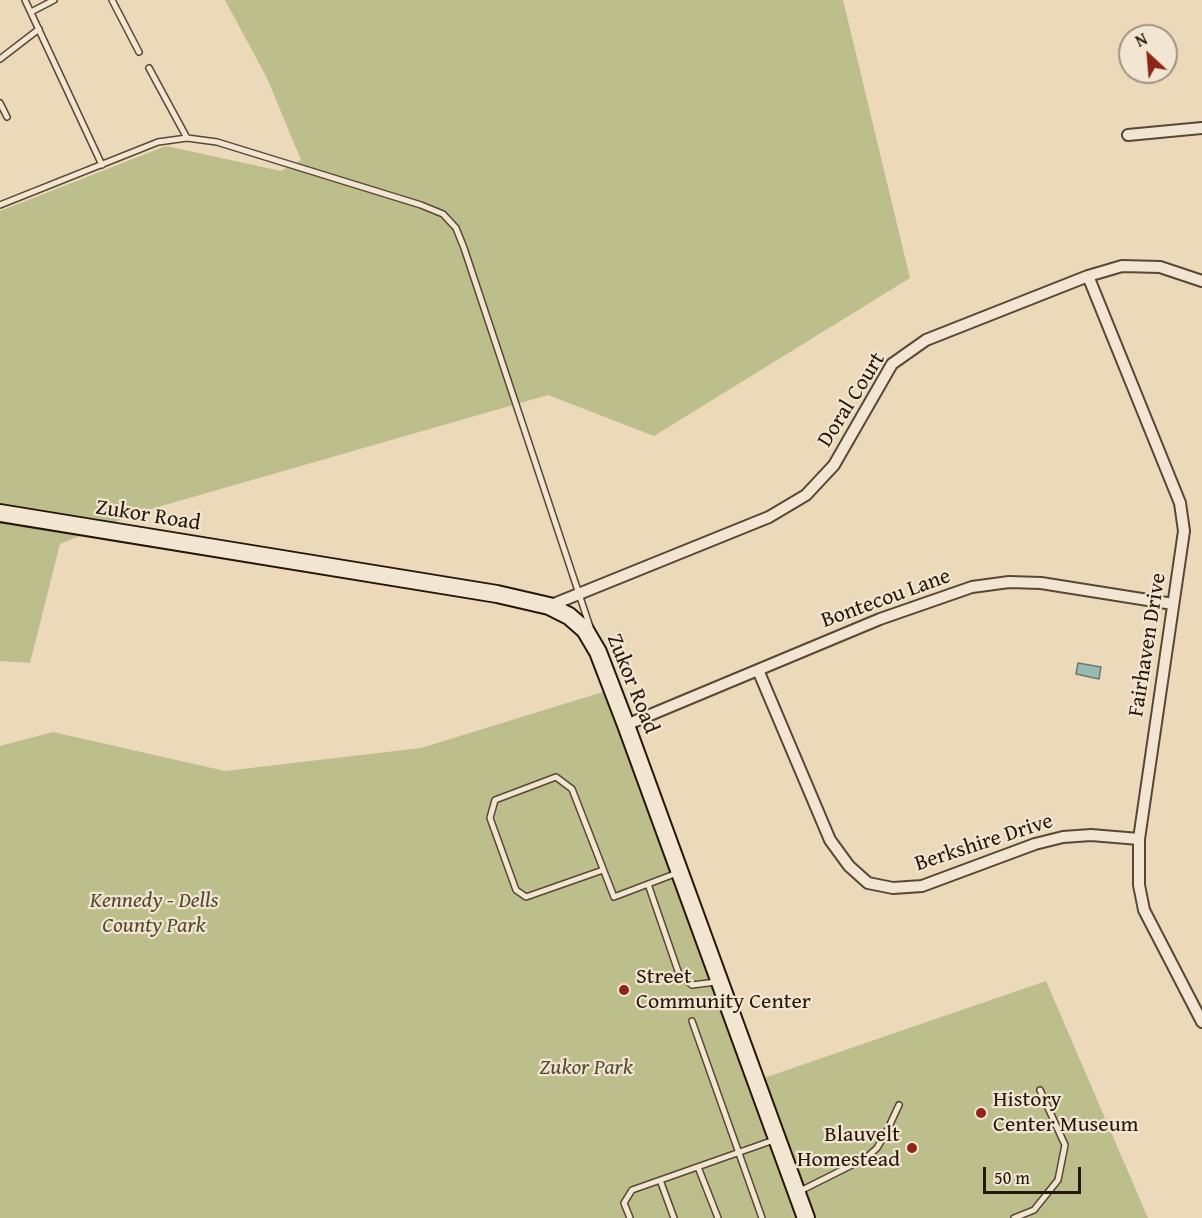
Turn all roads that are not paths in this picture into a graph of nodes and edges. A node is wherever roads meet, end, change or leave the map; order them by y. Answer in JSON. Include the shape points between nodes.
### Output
{"nodes":[{"id":1,"x":25,"y":0,"type":"edge"},
{"id":2,"x":54,"y":0,"type":"edge"},
{"id":3,"x":112,"y":0,"type":"edge"},
{"id":4,"x":31,"y":12,"type":"junction"},
{"id":5,"x":39,"y":29,"type":"junction"},
{"id":6,"x":139,"y":52,"type":"dead end"},
{"id":7,"x":0,"y":59,"type":"edge"},
{"id":8,"x":149,"y":68,"type":"dead end"},
{"id":9,"x":0,"y":103,"type":"edge"},
{"id":10,"x":7,"y":117,"type":"dead end"},
{"id":11,"x":1202,"y":128,"type":"edge"},
{"id":12,"x":1128,"y":135,"type":"dead end"},
{"id":13,"x":187,"y":138,"type":"junction"},
{"id":14,"x":102,"y":165,"type":"junction"},
{"id":15,"x":0,"y":206,"type":"edge"},
{"id":16,"x":1088,"y":276,"type":"junction"},
{"id":17,"x":1202,"y":280,"type":"edge"},
{"id":18,"x":0,"y":513,"type":"edge"},
{"id":19,"x":578,"y":594,"type":"junction"},
{"id":20,"x":1173,"y":604,"type":"junction"},
{"id":21,"x":549,"y":606,"type":"junction"},
{"id":22,"x":598,"y":652,"type":"junction"},
{"id":23,"x":758,"y":670,"type":"junction"},
{"id":24,"x":626,"y":725,"type":"junction"},
{"id":25,"x":1139,"y":839,"type":"junction"},
{"id":26,"x":603,"y":870,"type":"junction"},
{"id":27,"x":679,"y":872,"type":"junction"},
{"id":28,"x":648,"y":884,"type":"junction"},
{"id":29,"x":718,"y":982,"type":"junction"},
{"id":30,"x":692,"y":1022,"type":"dead end"},
{"id":31,"x":1202,"y":1022,"type":"edge"},
{"id":32,"x":1040,"y":1090,"type":"dead end"},
{"id":33,"x":899,"y":1105,"type":"dead end"},
{"id":34,"x":777,"y":1139,"type":"junction"},
{"id":35,"x":738,"y":1152,"type":"junction"},
{"id":36,"x":698,"y":1167,"type":"junction"},
{"id":37,"x":660,"y":1180,"type":"junction"},
{"id":38,"x":797,"y":1192,"type":"junction"},
{"id":39,"x":630,"y":1218,"type":"edge"},
{"id":40,"x":674,"y":1218,"type":"edge"},
{"id":41,"x":718,"y":1218,"type":"edge"},
{"id":42,"x":762,"y":1218,"type":"edge"},
{"id":43,"x":806,"y":1218,"type":"edge"},
{"id":44,"x":1014,"y":1218,"type":"edge"}],
"edges":[{"from":1,"to":4,"type":"lane"},
{"from":2,"to":4,"type":"lane"},
{"from":3,"to":6,"type":"lane"},
{"from":4,"to":5,"type":"lane"},
{"from":5,"to":7,"type":"lane"},
{"from":5,"to":14,"type":"lane"},
{"from":8,"to":13,"type":"lane"},
{"from":9,"to":10,"type":"lane"},
{"from":11,"to":12,"type":"street"},
{"from":13,"to":14,"type":"lane","via":[[158,142]]},
{"from":13,"to":19,"type":"lane","via":[[218,142],[421,205],[443,214],[456,228]]},
{"from":14,"to":15,"type":"lane"},
{"from":16,"to":17,"type":"street","name":"Doral Court","via":[[1122,266],[1160,267]]},
{"from":16,"to":19,"type":"street","name":"Doral Court","via":[[926,340],[892,364],[834,465],[806,495],[769,517]]},
{"from":16,"to":20,"type":"street","name":"Fairhaven Drive","via":[[1180,503],[1184,531]]},
{"from":18,"to":21,"type":"street","name":"Zukor Road","via":[[497,594]]},
{"from":19,"to":21,"type":"street","name":"Doral Court"},
{"from":19,"to":22,"type":"lane"},
{"from":20,"to":23,"type":"street","name":"Bontecou Lane","via":[[1041,583],[972,587],[880,619]]},
{"from":20,"to":25,"type":"street","name":"Fairhaven Drive"},
{"from":21,"to":22,"type":"street","name":"Zukor Road","via":[[585,630]]},
{"from":22,"to":24,"type":"street","name":"Zukor Road"},
{"from":23,"to":24,"type":"street","name":"Bontecou Lane"},
{"from":23,"to":25,"type":"street","name":"Berkshire Drive","via":[[830,840],[868,883],[893,888],[922,886],[1063,837]]},
{"from":24,"to":27,"type":"street","name":"Zukor Road"},
{"from":25,"to":31,"type":"street","name":"Fairhaven Drive","via":[[1139,885],[1144,910]]},
{"from":26,"to":26,"type":"lane","via":[[572,789],[556,777],[495,800],[490,818],[516,890],[526,897]]},
{"from":26,"to":28,"type":"lane","via":[[614,897]]},
{"from":27,"to":28,"type":"lane"},
{"from":27,"to":29,"type":"street","name":"Zukor Road"},
{"from":28,"to":29,"type":"lane","via":[[679,974],[692,985]]},
{"from":29,"to":34,"type":"street","name":"Zukor Road"},
{"from":30,"to":35,"type":"lane"},
{"from":32,"to":44,"type":"lane","via":[[1065,1145],[1058,1180],[1034,1210]]},
{"from":33,"to":38,"type":"lane","via":[[882,1141],[866,1158]]},
{"from":34,"to":35,"type":"lane"},
{"from":34,"to":38,"type":"street","name":"Zukor Road"},
{"from":35,"to":36,"type":"lane"},
{"from":35,"to":42,"type":"lane"},
{"from":36,"to":37,"type":"lane"},
{"from":36,"to":41,"type":"lane"},
{"from":37,"to":39,"type":"lane","via":[[632,1190],[624,1203]]},
{"from":37,"to":40,"type":"lane"},
{"from":38,"to":43,"type":"street","name":"Zukor Road"}]}
